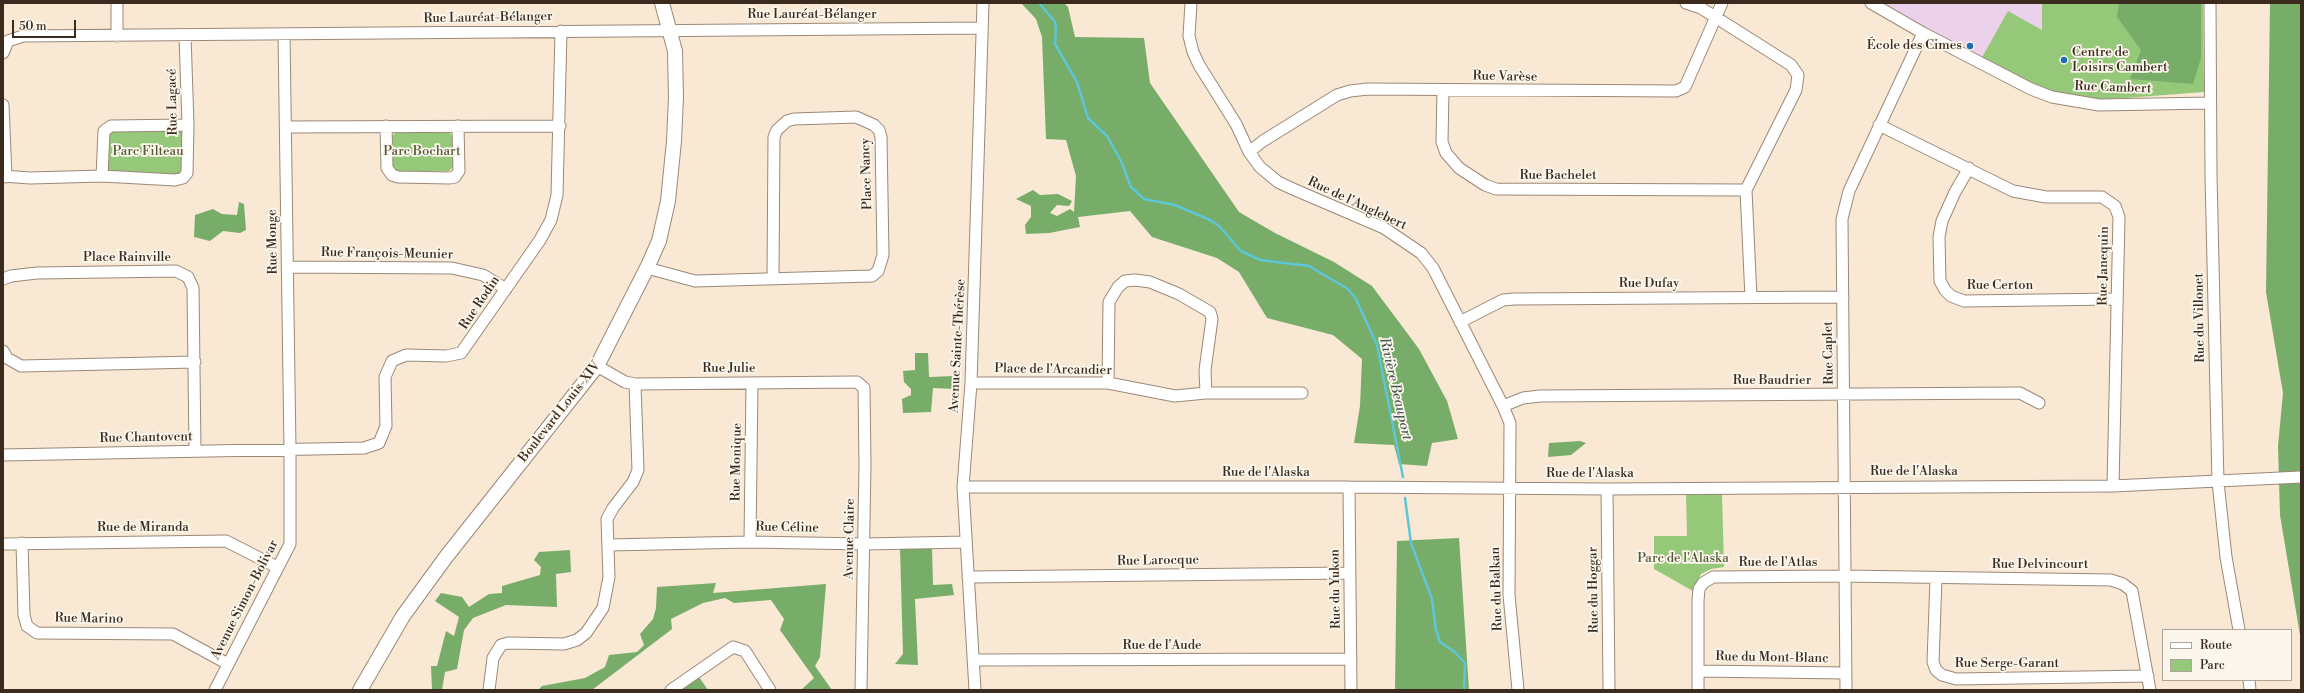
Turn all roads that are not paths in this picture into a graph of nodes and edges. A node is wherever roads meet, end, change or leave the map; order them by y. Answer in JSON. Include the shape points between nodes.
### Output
{"nodes":[{"id":1,"x":117,"y":3,"type":"edge"},
{"id":2,"x":662,"y":3,"type":"edge"},
{"id":3,"x":983,"y":3,"type":"edge"},
{"id":4,"x":1191,"y":3,"type":"edge"},
{"id":5,"x":1686,"y":3,"type":"edge"},
{"id":6,"x":1722,"y":3,"type":"edge"},
{"id":7,"x":1871,"y":3,"type":"edge"},
{"id":8,"x":2210,"y":3,"type":"edge"},
{"id":9,"x":1715,"y":18,"type":"junction"},
{"id":10,"x":982,"y":28,"type":"junction"},
{"id":11,"x":669,"y":30,"type":"junction"},
{"id":12,"x":561,"y":31,"type":"junction"},
{"id":13,"x":1923,"y":33,"type":"junction"},
{"id":14,"x":284,"y":34,"type":"junction"},
{"id":15,"x":185,"y":35,"type":"junction"},
{"id":16,"x":117,"y":36,"type":"junction"},
{"id":17,"x":3,"y":53,"type":"edge"},
{"id":18,"x":1443,"y":91,"type":"junction"},
{"id":19,"x":2210,"y":102,"type":"junction"},
{"id":20,"x":3,"y":105,"type":"edge"},
{"id":21,"x":188,"y":125,"type":"junction"},
{"id":22,"x":1879,"y":125,"type":"junction"},
{"id":23,"x":386,"y":126,"type":"junction"},
{"id":24,"x":458,"y":126,"type":"junction"},
{"id":25,"x":560,"y":126,"type":"junction"},
{"id":26,"x":286,"y":127,"type":"junction"},
{"id":27,"x":1249,"y":152,"type":"junction"},
{"id":28,"x":1970,"y":168,"type":"junction"},
{"id":29,"x":5,"y":176,"type":"edge"},
{"id":30,"x":102,"y":176,"type":"junction"},
{"id":31,"x":1746,"y":190,"type":"junction"},
{"id":32,"x":288,"y":267,"type":"junction"},
{"id":33,"x":647,"y":268,"type":"junction"},
{"id":34,"x":773,"y":277,"type":"junction"},
{"id":35,"x":3,"y":279,"type":"edge"},
{"id":36,"x":506,"y":289,"type":"junction"},
{"id":37,"x":1842,"y":297,"type":"junction"},
{"id":38,"x":1751,"y":298,"type":"junction"},
{"id":39,"x":2117,"y":300,"type":"junction"},
{"id":40,"x":1460,"y":322,"type":"junction"},
{"id":41,"x":3,"y":351,"type":"edge"},
{"id":42,"x":195,"y":362,"type":"junction"},
{"id":43,"x":597,"y":366,"type":"junction"},
{"id":44,"x":752,"y":383,"type":"junction"},
{"id":45,"x":971,"y":383,"type":"junction"},
{"id":46,"x":1108,"y":383,"type":"junction"},
{"id":47,"x":635,"y":384,"type":"junction"},
{"id":48,"x":864,"y":388,"type":"joint"},
{"id":49,"x":1206,"y":393,"type":"junction"},
{"id":50,"x":1302,"y":393,"type":"dead end"},
{"id":51,"x":1844,"y":395,"type":"junction"},
{"id":52,"x":2039,"y":403,"type":"dead end"},
{"id":53,"x":1503,"y":406,"type":"junction"},
{"id":54,"x":290,"y":449,"type":"junction"},
{"id":55,"x":195,"y":451,"type":"junction"},
{"id":56,"x":3,"y":455,"type":"edge"},
{"id":57,"x":2301,"y":477,"type":"edge"},
{"id":58,"x":2218,"y":482,"type":"junction"},
{"id":59,"x":1844,"y":486,"type":"junction"},
{"id":60,"x":2113,"y":486,"type":"junction"},
{"id":61,"x":963,"y":487,"type":"junction"},
{"id":62,"x":1349,"y":487,"type":"junction"},
{"id":63,"x":1509,"y":488,"type":"junction"},
{"id":64,"x":1607,"y":489,"type":"junction"},
{"id":65,"x":750,"y":542,"type":"junction"},
{"id":66,"x":966,"y":542,"type":"junction"},
{"id":67,"x":22,"y":543,"type":"junction"},
{"id":68,"x":3,"y":544,"type":"edge"},
{"id":69,"x":864,"y":544,"type":"junction"},
{"id":70,"x":608,"y":545,"type":"junction"},
{"id":71,"x":277,"y":567,"type":"junction"},
{"id":72,"x":1350,"y":573,"type":"junction"},
{"id":73,"x":1844,"y":576,"type":"junction"},
{"id":74,"x":968,"y":577,"type":"junction"},
{"id":75,"x":1936,"y":579,"type":"junction"},
{"id":76,"x":2239,"y":629,"type":"edge"},
{"id":77,"x":1351,"y":659,"type":"junction"},
{"id":78,"x":973,"y":660,"type":"junction"},
{"id":79,"x":228,"y":664,"type":"junction"},
{"id":80,"x":1698,"y":671,"type":"junction"},
{"id":81,"x":1846,"y":673,"type":"junction"},
{"id":82,"x":2148,"y":676,"type":"junction"},
{"id":83,"x":215,"y":690,"type":"edge"},
{"id":84,"x":360,"y":690,"type":"edge"},
{"id":85,"x":489,"y":690,"type":"edge"},
{"id":86,"x":671,"y":690,"type":"edge"},
{"id":87,"x":770,"y":690,"type":"edge"},
{"id":88,"x":861,"y":690,"type":"edge"},
{"id":89,"x":975,"y":690,"type":"edge"},
{"id":90,"x":1350,"y":690,"type":"edge"},
{"id":91,"x":1518,"y":690,"type":"edge"},
{"id":92,"x":1609,"y":690,"type":"edge"},
{"id":93,"x":1698,"y":690,"type":"edge"},
{"id":94,"x":1846,"y":690,"type":"edge"},
{"id":95,"x":2150,"y":690,"type":"edge"}],
"edges":[{"from":1,"to":16,"type":"street"},
{"from":2,"to":11,"type":"main road","name":"Boulevard Louis-XIV"},
{"from":3,"to":10,"type":"street","name":"Avenue Sainte-Thérèse"},
{"from":4,"to":27,"type":"street","name":"Rue de l'Anglebert","via":[[1189,36],[1192,52],[1236,124]]},
{"from":5,"to":9,"type":"street","via":[[1701,8]]},
{"from":6,"to":9,"type":"street","name":"Rue Varèse"},
{"from":7,"to":13,"type":"street","name":"Rue Cambert"},
{"from":8,"to":19,"type":"street","name":"Rue du Villonet"},
{"from":9,"to":18,"type":"street","name":"Rue Varèse","via":[[1686,87],[1676,91]]},
{"from":9,"to":31,"type":"street","via":[[1791,65],[1798,75],[1796,90]]},
{"from":10,"to":11,"type":"street","name":"Rue Lauréat-Bélanger"},
{"from":10,"to":45,"type":"street","name":"Avenue Sainte-Thérèse"},
{"from":11,"to":12,"type":"street","name":"Rue Lauréat-Bélanger"},
{"from":11,"to":33,"type":"main road","name":"Boulevard Louis-XIV","via":[[675,52],[674,141],[668,201],[658,241]]},
{"from":12,"to":14,"type":"street","name":"Rue Lauréat-Bélanger"},
{"from":12,"to":25,"type":"street","name":"Rue Rodin"},
{"from":13,"to":19,"type":"street","name":"Rue Cambert","via":[[2052,97],[2099,105]]},
{"from":13,"to":22,"type":"street","name":"Rue Caplet"},
{"from":14,"to":15,"type":"street","name":"Rue Lauréat-Bélanger"},
{"from":14,"to":26,"type":"street","name":"Rue Monge"},
{"from":15,"to":16,"type":"street","name":"Rue Lauréat-Bélanger"},
{"from":15,"to":21,"type":"street","name":"Rue Lagacé"},
{"from":16,"to":17,"type":"street","name":"Rue Lauréat-Bélanger","via":[[23,36],[8,41]]},
{"from":18,"to":27,"type":"street","name":"Rue Varèse","via":[[1368,89],[1337,95],[1276,132]]},
{"from":18,"to":31,"type":"street","name":"Rue Bachelet","via":[[1442,142],[1446,153],[1459,168],[1496,189]]},
{"from":19,"to":58,"type":"street","name":"Rue du Villonet"},
{"from":20,"to":29,"type":"street"},
{"from":21,"to":30,"type":"street","via":[[111,126],[104,131]]},
{"from":21,"to":30,"type":"street","name":"Rue Lagacé","via":[[187,173],[183,178],[175,180]]},
{"from":22,"to":28,"type":"street","name":"Rue Janequin"},
{"from":22,"to":37,"type":"street","name":"Rue Caplet","via":[[1849,191],[1842,219]]},
{"from":23,"to":24,"type":"street"},
{"from":23,"to":24,"type":"street","via":[[387,168],[392,175],[398,178],[450,178],[455,177],[459,171]]},
{"from":23,"to":26,"type":"street"},
{"from":24,"to":25,"type":"street"},
{"from":25,"to":36,"type":"street","name":"Rue Rodin","via":[[557,195],[551,220]]},
{"from":26,"to":32,"type":"street","name":"Rue Monge"},
{"from":27,"to":40,"type":"street","name":"Rue de l'Anglebert","via":[[1260,167],[1278,182],[1384,228],[1421,253],[1433,268]]},
{"from":28,"to":39,"type":"street","name":"Rue Janequin","via":[[2013,191],[2029,195],[2109,200],[2115,206],[2119,217]]},
{"from":28,"to":39,"type":"street","name":"Rue Certon","via":[[1954,192],[1942,220],[1939,236],[1940,281],[1944,290],[1964,301]]},
{"from":29,"to":30,"type":"street","name":"Rue Lagacé"},
{"from":31,"to":38,"type":"street"},
{"from":32,"to":36,"type":"street","name":"Rue François-Meunier","via":[[452,268],[483,275]]},
{"from":32,"to":54,"type":"street","name":"Rue Monge"},
{"from":33,"to":34,"type":"street","name":"Place Nancy","via":[[695,281]]},
{"from":33,"to":43,"type":"main road","name":"Boulevard Louis-XIV"},
{"from":34,"to":34,"type":"street","name":"Place Nancy","via":[[872,276],[878,271],[883,255],[881,137],[874,125],[856,117],[794,119],[787,120],[777,130],[774,137]]},
{"from":35,"to":42,"type":"street","name":"Place Rainville","via":[[37,273],[176,271],[183,274],[191,281],[193,288]]},
{"from":36,"to":54,"type":"street","name":"Rue Rodin","via":[[461,353],[446,356],[406,355],[392,361],[385,376],[386,426],[379,443],[364,448]]},
{"from":37,"to":38,"type":"street","name":"Rue Dufay"},
{"from":37,"to":51,"type":"street","name":"Rue Caplet"},
{"from":38,"to":40,"type":"street","name":"Rue Dufay","via":[[1514,299],[1502,300]]},
{"from":39,"to":60,"type":"street","name":"Rue Janequin"},
{"from":40,"to":53,"type":"street","name":"Rue de l'Anglebert"},
{"from":41,"to":42,"type":"street","via":[[7,358],[21,366]]},
{"from":42,"to":55,"type":"street","name":"Place Rainville"},
{"from":43,"to":47,"type":"street","name":"Rue Julie","via":[[625,382]]},
{"from":43,"to":84,"type":"main road","name":"Boulevard Louis-XIV","via":[[446,557],[403,616]]},
{"from":44,"to":47,"type":"street","name":"Rue Julie"},
{"from":44,"to":48,"type":"street","name":"Rue Julie","via":[[857,382]]},
{"from":44,"to":65,"type":"street","name":"Rue Monique"},
{"from":45,"to":46,"type":"street","name":"Place de l'Arcandier"},
{"from":45,"to":61,"type":"street","name":"Avenue Sainte-Thérèse"},
{"from":46,"to":49,"type":"street","name":"Place de l'Arcandier","via":[[1176,396]]},
{"from":46,"to":49,"type":"street","via":[[1109,302],[1125,281],[1135,280],[1150,282],[1179,294],[1210,312],[1212,319],[1205,370]]},
{"from":47,"to":70,"type":"street","via":[[638,470],[607,519]]},
{"from":48,"to":69,"type":"street","name":"Avenue Claire"},
{"from":49,"to":50,"type":"street","name":"Place de l'Arcandier"},
{"from":51,"to":52,"type":"street","name":"Rue Baudrier","via":[[2020,393]]},
{"from":51,"to":53,"type":"street","name":"Rue Baudrier","via":[[1540,396],[1523,398]]},
{"from":51,"to":59,"type":"street","name":"Rue Caplet"},
{"from":53,"to":63,"type":"street","name":"Rue de l'Anglebert","via":[[1510,423]]},
{"from":54,"to":55,"type":"street","name":"Rue Chantovent"},
{"from":54,"to":71,"type":"street","name":"Avenue Simon-Bolivar","via":[[290,544]]},
{"from":55,"to":56,"type":"street","name":"Rue Chantovent"},
{"from":57,"to":58,"type":"street","name":"Rue de l'Alaska"},
{"from":58,"to":60,"type":"street","name":"Rue de l'Alaska"},
{"from":58,"to":76,"type":"street","name":"Rue du Villonet","via":[[2226,557]]},
{"from":59,"to":60,"type":"street","name":"Rue de l'Alaska"},
{"from":59,"to":64,"type":"street","name":"Rue de l'Alaska"},
{"from":59,"to":73,"type":"street","name":"Rue Caplet"},
{"from":61,"to":62,"type":"street","name":"Rue de l'Alaska"},
{"from":61,"to":66,"type":"street","name":"Avenue Sainte-Thérèse"},
{"from":62,"to":63,"type":"street","name":"Rue de l'Alaska"},
{"from":62,"to":72,"type":"street","name":"Rue du Yukon"},
{"from":63,"to":64,"type":"street","name":"Rue de l'Alaska"},
{"from":63,"to":91,"type":"street","name":"Rue du Balkan","via":[[1509,595]]},
{"from":64,"to":92,"type":"street","name":"Rue du Hoggar"},
{"from":65,"to":69,"type":"street","name":"Rue Céline"},
{"from":65,"to":70,"type":"street","name":"Rue Céline"},
{"from":66,"to":69,"type":"street","name":"Rue Céline"},
{"from":66,"to":74,"type":"street","name":"Avenue Sainte-Thérèse"},
{"from":67,"to":68,"type":"street","name":"Rue de Miranda"},
{"from":67,"to":71,"type":"street","name":"Rue de Miranda","via":[[226,541]]},
{"from":67,"to":79,"type":"street","name":"Rue Marino","via":[[24,615],[27,626],[37,632],[173,634]]},
{"from":69,"to":88,"type":"street","name":"Avenue Claire"},
{"from":70,"to":85,"type":"street","via":[[607,594],[602,608],[586,633],[577,640],[564,644],[501,645],[493,658]]},
{"from":71,"to":79,"type":"street","name":"Avenue Simon-Bolivar"},
{"from":72,"to":74,"type":"street","name":"Rue Larocque"},
{"from":72,"to":77,"type":"street","name":"Rue du Yukon"},
{"from":73,"to":75,"type":"street","name":"Rue Delvincourt"},
{"from":73,"to":80,"type":"street","name":"Rue de l'Atlas","via":[[1713,577],[1703,583],[1699,589],[1698,601]]},
{"from":73,"to":81,"type":"street","name":"Rue Caplet"},
{"from":74,"to":78,"type":"street","name":"Avenue Sainte-Thérèse"},
{"from":75,"to":82,"type":"street","name":"Rue Delvincourt","via":[[2111,580],[2123,584],[2132,591]]},
{"from":75,"to":82,"type":"street","name":"Rue Serge-Garant","via":[[1933,662],[1942,675],[1956,679]]},
{"from":77,"to":78,"type":"street","name":"Rue de l'Aude"},
{"from":77,"to":90,"type":"street","name":"Rue du Yukon"},
{"from":78,"to":89,"type":"street","name":"Avenue Sainte-Thérèse"},
{"from":79,"to":83,"type":"street","name":"Avenue Simon-Bolivar"},
{"from":80,"to":81,"type":"street","name":"Rue du Mont-Blanc"},
{"from":80,"to":93,"type":"street","name":"Rue de l'Atlas"},
{"from":81,"to":94,"type":"street","name":"Rue Caplet"},
{"from":82,"to":95,"type":"street","name":"Rue Delvincourt"},
{"from":86,"to":87,"type":"street","via":[[733,647],[745,652]]}]}
